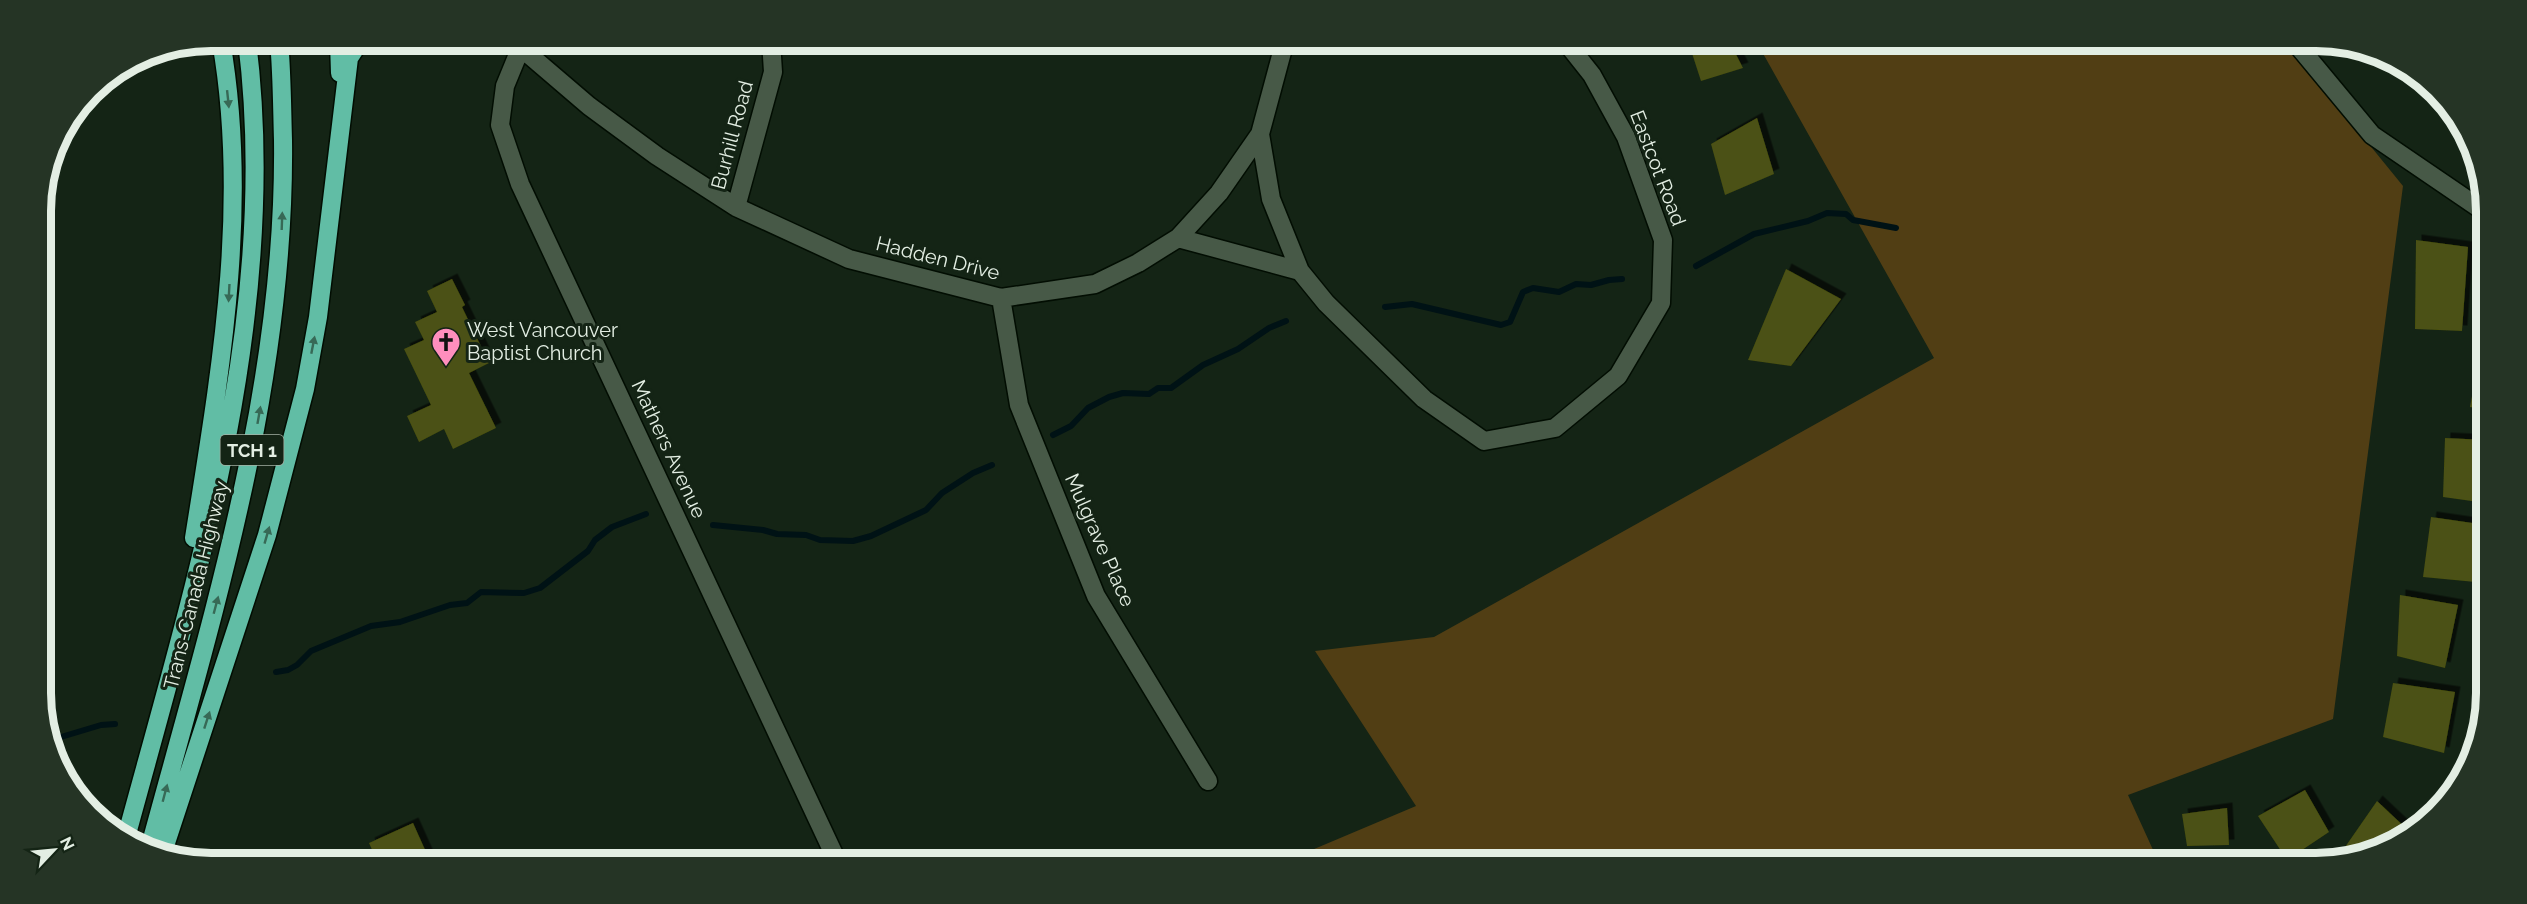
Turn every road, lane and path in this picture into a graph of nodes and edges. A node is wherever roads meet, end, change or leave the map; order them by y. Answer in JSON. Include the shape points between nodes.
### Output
{"nodes":[{"id":1,"x":222,"y":51,"type":"edge"},
{"id":2,"x":248,"y":51,"type":"edge"},
{"id":3,"x":279,"y":51,"type":"edge"},
{"id":4,"x":339,"y":51,"type":"edge"},
{"id":5,"x":353,"y":51,"type":"edge"},
{"id":6,"x":515,"y":51,"type":"edge"},
{"id":7,"x":525,"y":51,"type":"edge"},
{"id":8,"x":772,"y":51,"type":"edge"},
{"id":9,"x":1282,"y":51,"type":"edge"},
{"id":10,"x":1573,"y":51,"type":"edge"},
{"id":11,"x":2303,"y":51,"type":"edge"},
{"id":12,"x":1260,"y":134,"type":"junction"},
{"id":13,"x":338,"y":140,"type":"junction"},
{"id":14,"x":2476,"y":206,"type":"edge"},
{"id":15,"x":736,"y":207,"type":"junction"},
{"id":16,"x":1178,"y":238,"type":"junction"},
{"id":17,"x":1300,"y":271,"type":"junction"},
{"id":18,"x":1001,"y":298,"type":"junction"},
{"id":19,"x":174,"y":659,"type":"junction"},
{"id":20,"x":1208,"y":781,"type":"dead end"},
{"id":21,"x":128,"y":829,"type":"edge"},
{"id":22,"x":152,"y":841,"type":"edge"},
{"id":23,"x":165,"y":846,"type":"edge"},
{"id":24,"x":833,"y":853,"type":"edge"}],
"edges":[{"from":1,"to":19,"type":"highway","one_way":true,"via":[[233,174],[228,305]]},
{"from":2,"to":19,"type":"highway","name":"Trans-Canada Highway","number":"TCH 1","via":[[255,176],[247,310],[224,452]]},
{"from":22,"to":3,"type":"highway","name":"Trans-Canada Highway","number":"TCH 1","one_way":true,"via":[[235,530],[264,385],[281,241]]},
{"from":4,"to":13,"type":"highway"},
{"from":5,"to":13,"type":"highway","via":[[349,58]]},
{"from":6,"to":24,"type":"street","name":"Mathers Avenue","via":[[500,125],[520,184]]},
{"from":7,"to":15,"type":"street","name":"Hadden Drive","via":[[589,106]]},
{"from":8,"to":15,"type":"street","name":"Burhill Road","via":[[773,72]]},
{"from":9,"to":12,"type":"street","name":"Hadden Drive"},
{"from":10,"to":17,"type":"street","name":"Eastcot Road","via":[[1592,75],[1626,137],[1663,240],[1661,303],[1618,376],[1556,428],[1484,441],[1424,399],[1326,303]]},
{"from":11,"to":14,"type":"street","via":[[2372,135]]},
{"from":12,"to":16,"type":"street","name":"Hadden Drive","via":[[1219,193]]},
{"from":12,"to":17,"type":"street","name":"Eastcot Road","via":[[1271,199]]},
{"from":23,"to":13,"type":"highway","one_way":true,"via":[[245,607],[286,469],[318,317]]},
{"from":15,"to":18,"type":"street","name":"Hadden Drive","via":[[849,259]]},
{"from":16,"to":17,"type":"street"},
{"from":16,"to":18,"type":"street","name":"Hadden Drive","via":[[1095,284]]},
{"from":18,"to":20,"type":"street","name":"Mulgrave Place","via":[[1019,405],[1096,596]]},
{"from":19,"to":21,"type":"highway","name":"Trans-Canada Highway","number":"TCH 1"}]}
